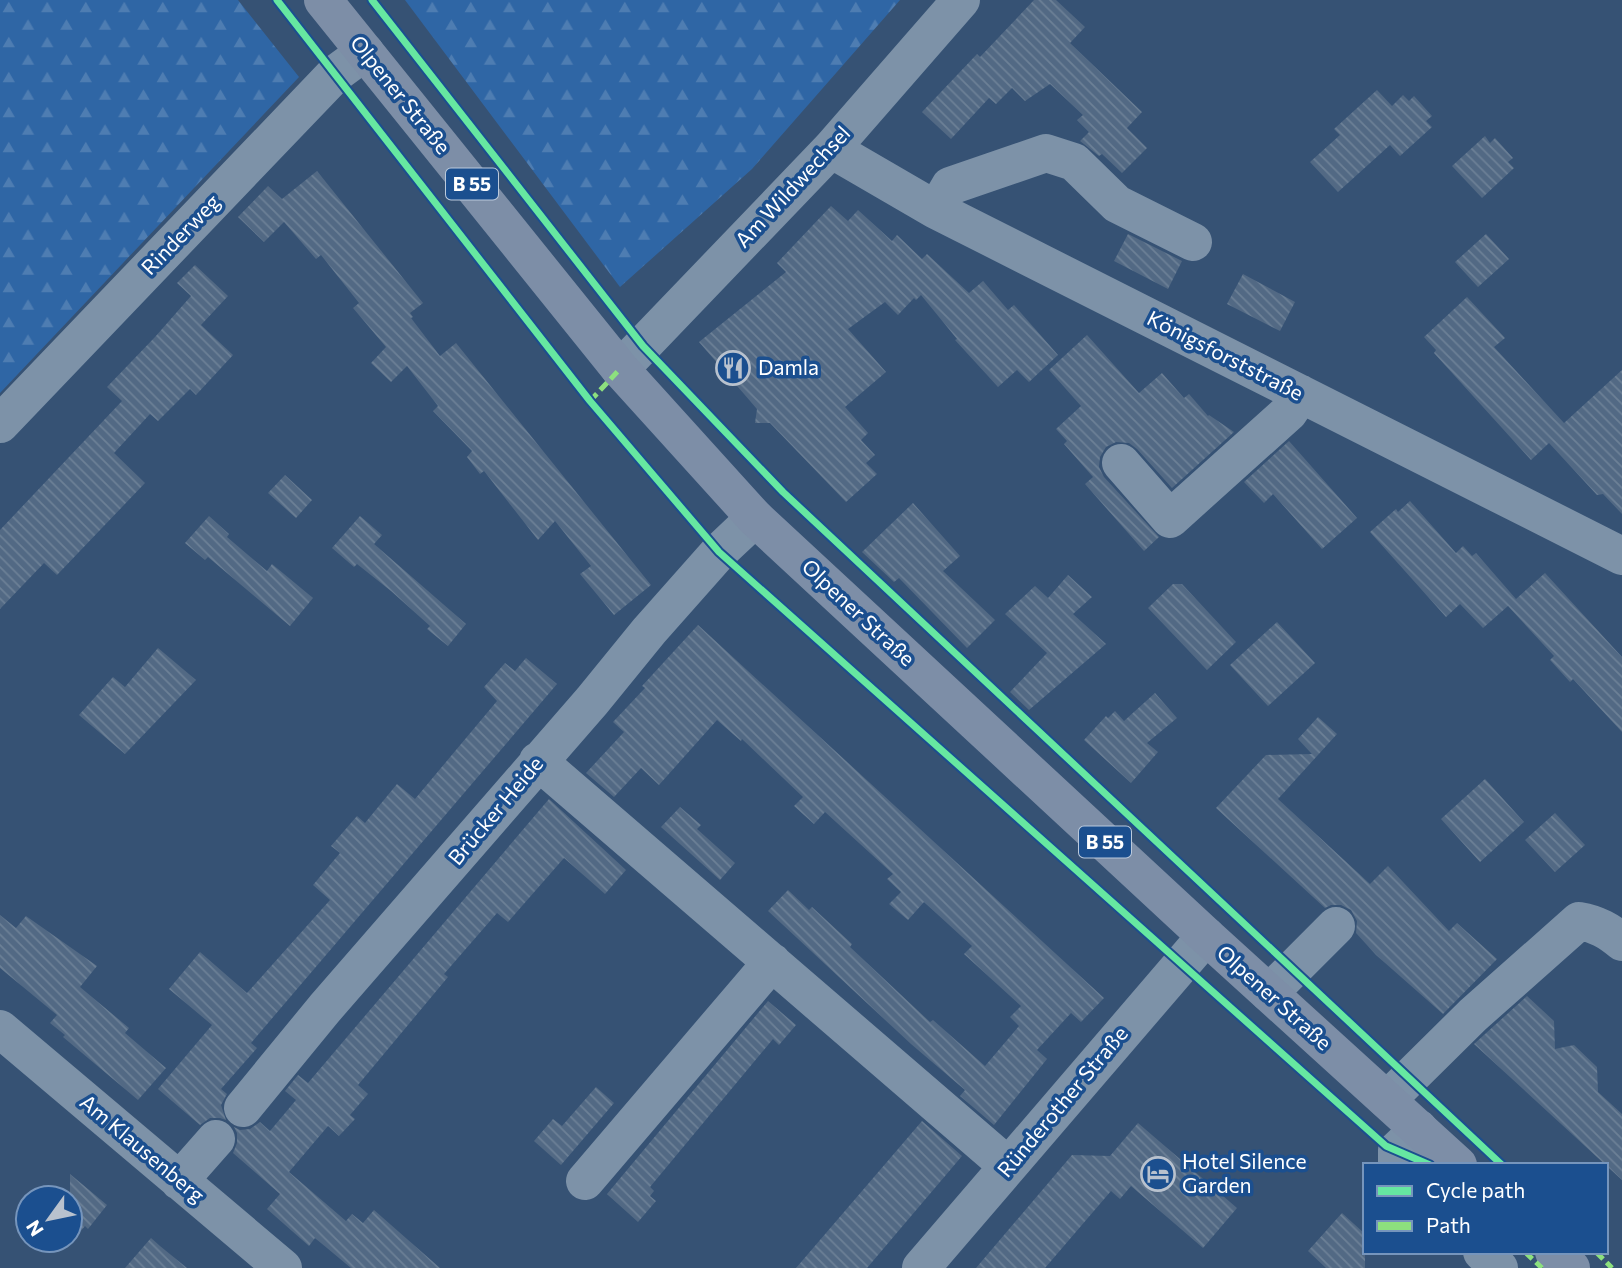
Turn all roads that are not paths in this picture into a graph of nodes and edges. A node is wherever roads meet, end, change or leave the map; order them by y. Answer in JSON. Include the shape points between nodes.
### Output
{"nodes":[{"id":1,"x":323,"y":0,"type":"edge"},
{"id":2,"x":961,"y":0,"type":"edge"},
{"id":3,"x":365,"y":52,"type":"junction"},
{"id":4,"x":831,"y":149,"type":"junction"},
{"id":5,"x":936,"y":210,"type":"junction"},
{"id":6,"x":1193,"y":242,"type":"dead end"},
{"id":7,"x":620,"y":369,"type":"junction"},
{"id":8,"x":1301,"y":394,"type":"junction"},
{"id":9,"x":0,"y":424,"type":"edge"},
{"id":10,"x":1121,"y":463,"type":"dead end"},
{"id":11,"x":755,"y":518,"type":"junction"},
{"id":12,"x":1622,"y":556,"type":"edge"},
{"id":13,"x":538,"y":761,"type":"junction"},
{"id":14,"x":1336,"y":926,"type":"dead end"},
{"id":15,"x":1206,"y":936,"type":"junction"},
{"id":16,"x":1622,"y":942,"type":"edge"},
{"id":17,"x":772,"y":962,"type":"junction"},
{"id":18,"x":1269,"y":993,"type":"junction"},
{"id":19,"x":0,"y":1029,"type":"edge"},
{"id":20,"x":1387,"y":1100,"type":"junction"},
{"id":21,"x":243,"y":1108,"type":"dead end"},
{"id":22,"x":1419,"y":1129,"type":"junction"},
{"id":23,"x":216,"y":1139,"type":"dead end"},
{"id":24,"x":1397,"y":1163,"type":"edge"},
{"id":25,"x":1456,"y":1163,"type":"edge"},
{"id":26,"x":1009,"y":1166,"type":"junction"},
{"id":27,"x":179,"y":1181,"type":"junction"},
{"id":28,"x":585,"y":1181,"type":"dead end"},
{"id":29,"x":1484,"y":1254,"type":"edge"},
{"id":30,"x":1556,"y":1254,"type":"edge"},
{"id":31,"x":284,"y":1268,"type":"edge"},
{"id":32,"x":922,"y":1268,"type":"edge"},
{"id":33,"x":1499,"y":1268,"type":"edge"},
{"id":34,"x":1571,"y":1268,"type":"edge"}],
"edges":[{"from":1,"to":3,"type":"main road","name":"Olpener Straße","number":"B 55"},
{"from":2,"to":4,"type":"street","name":"Am Wildwechsel"},
{"from":3,"to":7,"type":"main road","name":"Olpener Straße","number":"B 55"},
{"from":3,"to":9,"type":"street","name":"Rinderweg","via":[[335,75]]},
{"from":4,"to":5,"type":"street","name":"Königsforststraße"},
{"from":4,"to":7,"type":"street","name":"Am Wildwechsel"},
{"from":5,"to":6,"type":"street","via":[[950,186],[1046,153],[1074,162],[1117,204]]},
{"from":5,"to":8,"type":"street","name":"Königsforststraße"},
{"from":7,"to":11,"type":"main road","name":"Olpener Straße","number":"B 55"},
{"from":8,"to":10,"type":"street","via":[[1289,412],[1170,519]]},
{"from":8,"to":12,"type":"street","name":"Königsforststraße"},
{"from":11,"to":13,"type":"street","name":"Brücker Heide","via":[[675,601]]},
{"from":11,"to":15,"type":"main road","name":"Olpener Straße","number":"B 55"},
{"from":13,"to":17,"type":"street"},
{"from":13,"to":21,"type":"street","name":"Brücker Heide"},
{"from":14,"to":18,"type":"street"},
{"from":15,"to":18,"type":"main road","name":"Olpener Straße","number":"B 55"},
{"from":15,"to":26,"type":"street","name":"Ründerother Straße"},
{"from":16,"to":20,"type":"street","via":[[1610,931],[1579,921],[1473,1015]]},
{"from":17,"to":26,"type":"street"},
{"from":17,"to":28,"type":"street"},
{"from":18,"to":20,"type":"main road","name":"Olpener Straße","number":"B 55"},
{"from":19,"to":27,"type":"street","name":"Am Klausenberg"},
{"from":20,"to":22,"type":"main road","name":"Olpener Straße","number":"B 55"},
{"from":22,"to":24,"type":"street","via":[[1397,1150]]},
{"from":22,"to":25,"type":"main road","name":"Olpener Straße","number":"B 55"},
{"from":23,"to":27,"type":"street"},
{"from":26,"to":32,"type":"street","name":"Ründerother Straße"},
{"from":27,"to":31,"type":"street","name":"Am Klausenberg"},
{"from":29,"to":33,"type":"street"},
{"from":30,"to":34,"type":"main road"}]}
